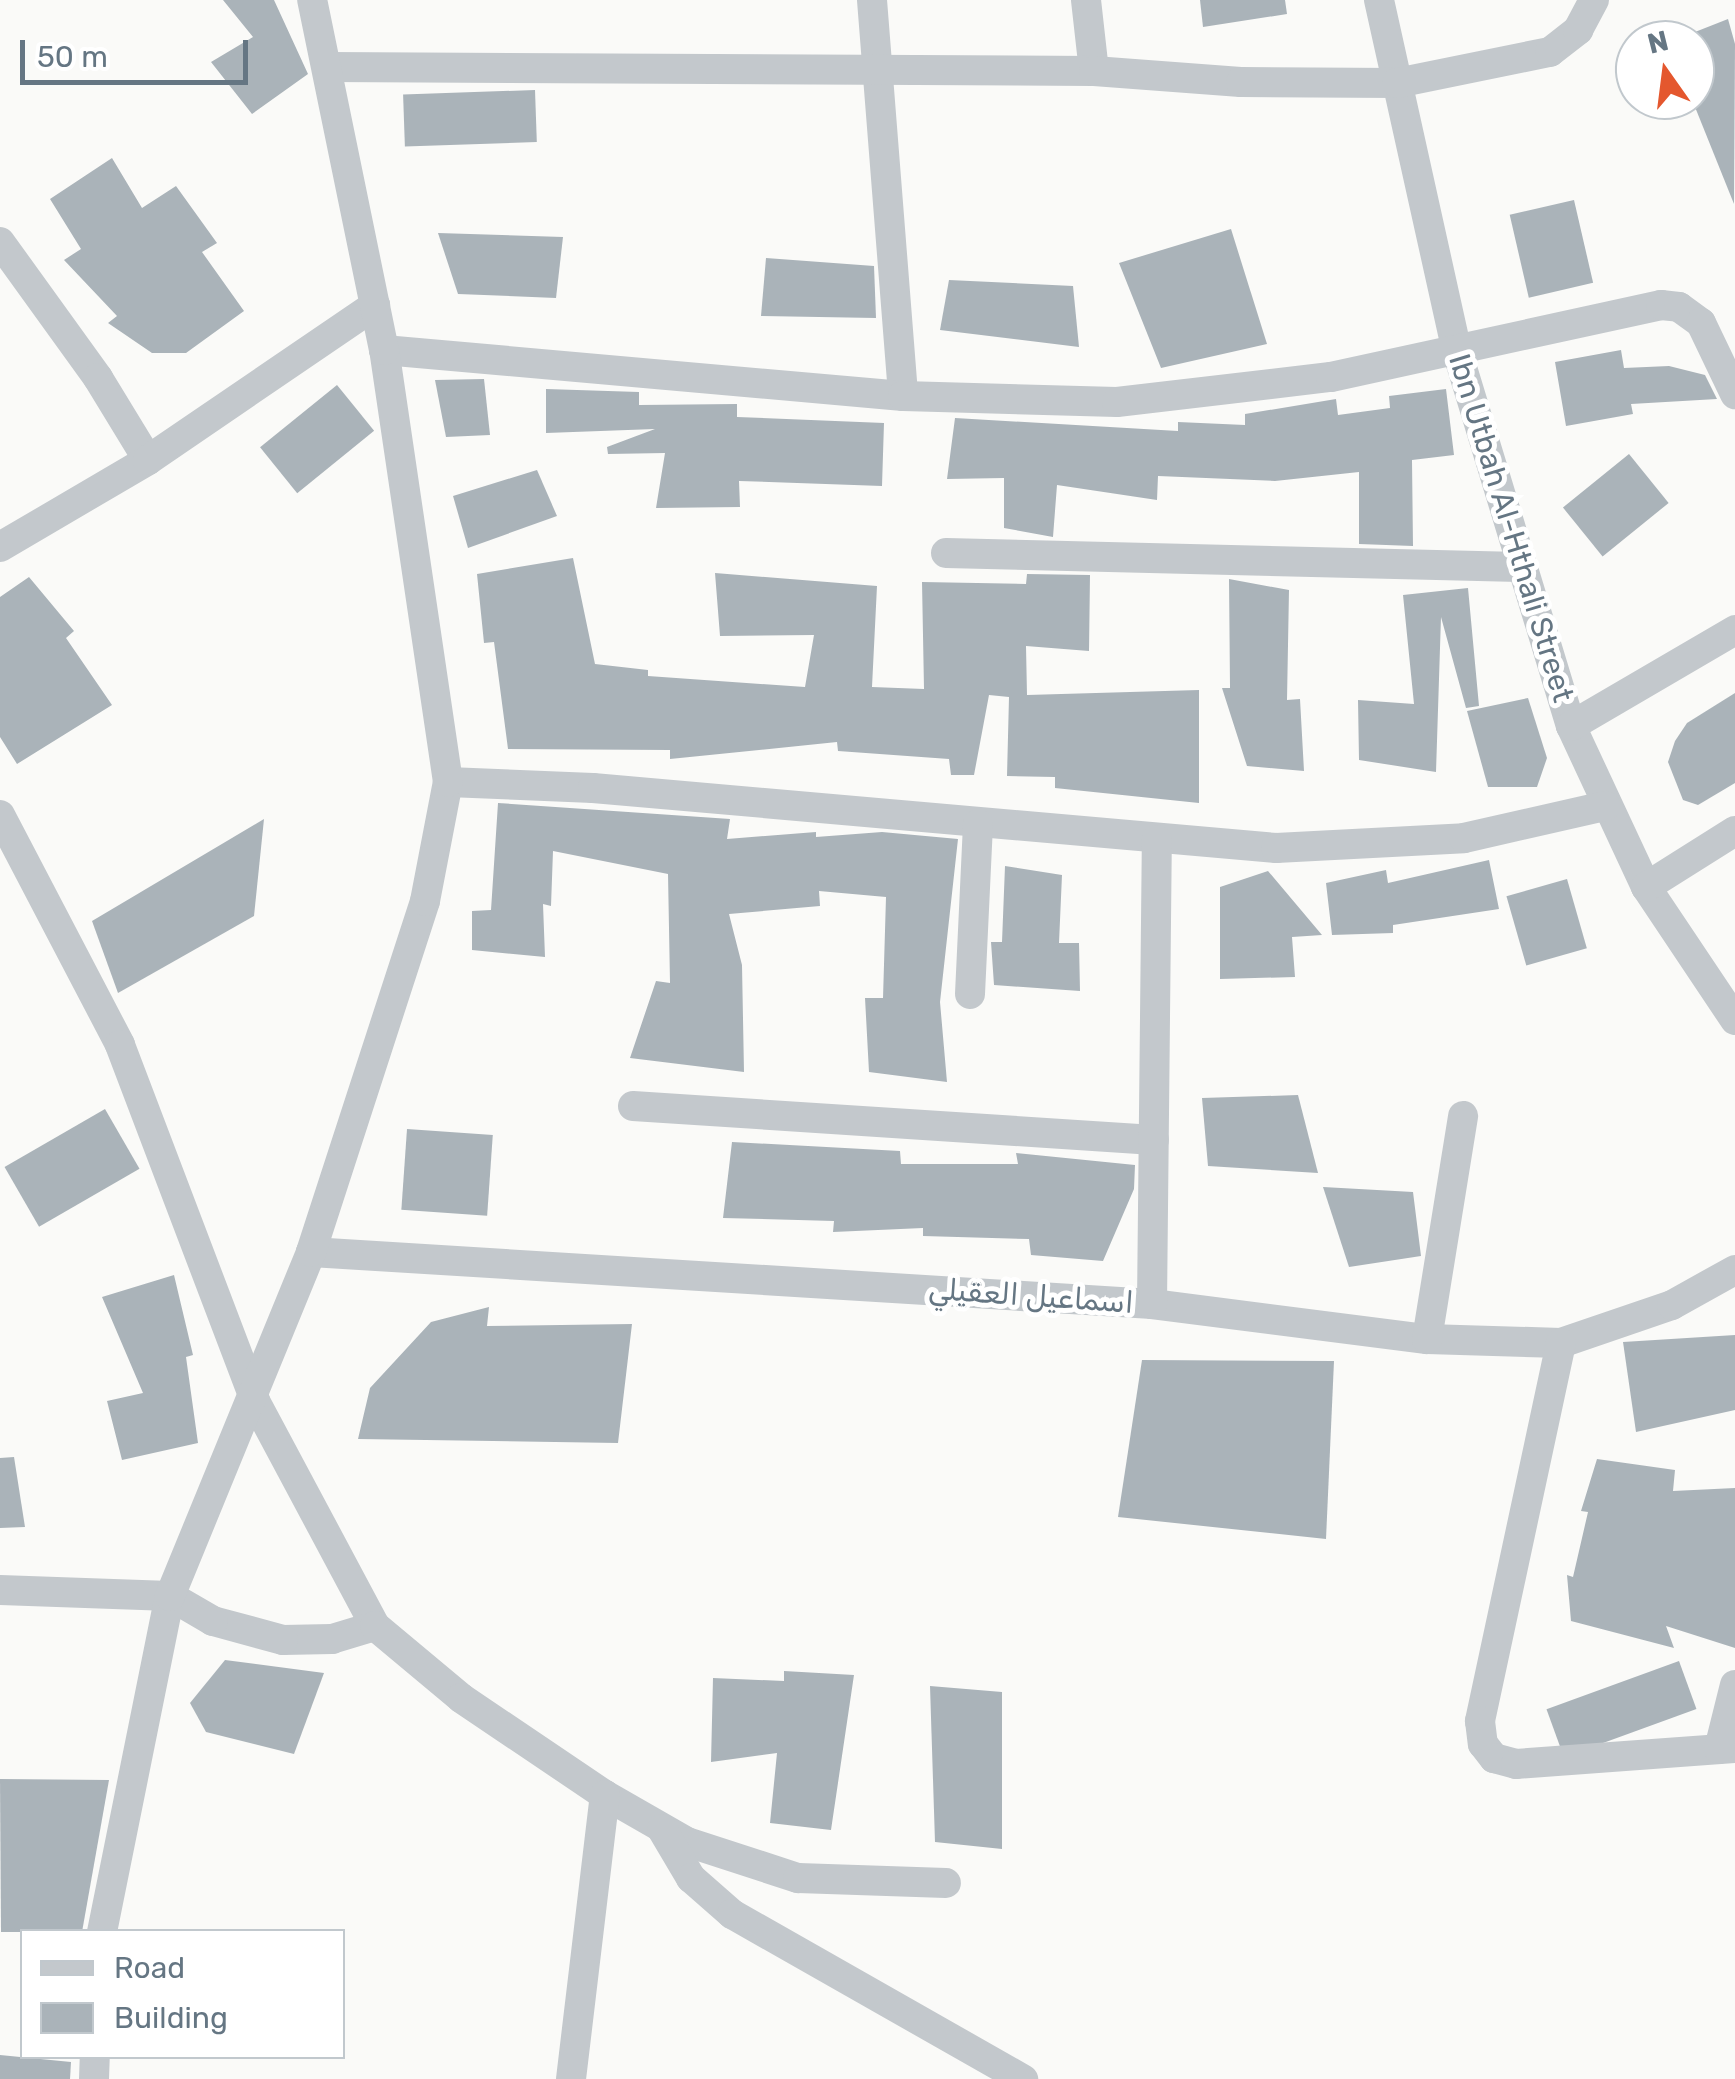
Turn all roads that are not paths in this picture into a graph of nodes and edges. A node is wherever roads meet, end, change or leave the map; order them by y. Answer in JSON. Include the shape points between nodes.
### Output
{"nodes":[{"id":1,"x":312,"y":0,"type":"edge"},
{"id":2,"x":872,"y":0,"type":"edge"},
{"id":3,"x":1086,"y":0,"type":"edge"},
{"id":4,"x":1379,"y":0,"type":"edge"},
{"id":5,"x":1594,"y":0,"type":"edge"},
{"id":6,"x":329,"y":67,"type":"junction"},
{"id":7,"x":880,"y":68,"type":"junction"},
{"id":8,"x":1094,"y":71,"type":"junction"},
{"id":9,"x":1397,"y":83,"type":"junction"},
{"id":10,"x":0,"y":242,"type":"edge"},
{"id":11,"x":375,"y":304,"type":"junction"},
{"id":12,"x":384,"y":350,"type":"junction"},
{"id":13,"x":1456,"y":352,"type":"junction"},
{"id":14,"x":1735,"y":394,"type":"edge"},
{"id":15,"x":903,"y":396,"type":"junction"},
{"id":16,"x":148,"y":460,"type":"junction"},
{"id":17,"x":0,"y":547,"type":"edge"},
{"id":18,"x":946,"y":553,"type":"dead end"},
{"id":19,"x":1520,"y":567,"type":"junction"},
{"id":20,"x":1735,"y":630,"type":"edge"},
{"id":21,"x":1571,"y":726,"type":"junction"},
{"id":22,"x":448,"y":782,"type":"junction"},
{"id":23,"x":1606,"y":806,"type":"junction"},
{"id":24,"x":0,"y":814,"type":"edge"},
{"id":25,"x":978,"y":824,"type":"junction"},
{"id":26,"x":1735,"y":831,"type":"edge"},
{"id":27,"x":1157,"y":840,"type":"junction"},
{"id":28,"x":1646,"y":887,"type":"junction"},
{"id":29,"x":970,"y":994,"type":"dead end"},
{"id":30,"x":1735,"y":1020,"type":"edge"},
{"id":31,"x":633,"y":1106,"type":"dead end"},
{"id":32,"x":1463,"y":1116,"type":"dead end"},
{"id":33,"x":1154,"y":1140,"type":"junction"},
{"id":34,"x":311,"y":1252,"type":"junction"},
{"id":35,"x":1735,"y":1270,"type":"edge"},
{"id":36,"x":1152,"y":1304,"type":"junction"},
{"id":37,"x":1427,"y":1339,"type":"junction"},
{"id":38,"x":1561,"y":1343,"type":"junction"},
{"id":39,"x":255,"y":1401,"type":"junction"},
{"id":40,"x":0,"y":1590,"type":"edge"},
{"id":41,"x":170,"y":1596,"type":"junction"},
{"id":42,"x":375,"y":1626,"type":"junction"},
{"id":43,"x":1735,"y":1685,"type":"edge"},
{"id":44,"x":1727,"y":1749,"type":"edge"},
{"id":45,"x":604,"y":1796,"type":"junction"},
{"id":46,"x":660,"y":1827,"type":"junction"},
{"id":47,"x":946,"y":1883,"type":"dead end"},
{"id":48,"x":103,"y":1929,"type":"edge"},
{"id":49,"x":571,"y":2079,"type":"edge"},
{"id":50,"x":1023,"y":2079,"type":"edge"}],
"edges":[{"from":1,"to":6,"type":"street"},
{"from":2,"to":7,"type":"street"},
{"from":3,"to":8,"type":"street"},
{"from":4,"to":9,"type":"street","name":"Ibn Utbah Al-Hthali Street"},
{"from":5,"to":9,"type":"street","via":[[1578,30],[1550,52]]},
{"from":6,"to":7,"type":"street"},
{"from":6,"to":11,"type":"street"},
{"from":7,"to":8,"type":"street"},
{"from":7,"to":15,"type":"street"},
{"from":8,"to":9,"type":"street","via":[[1241,82]]},
{"from":9,"to":13,"type":"street","name":"Ibn Utbah Al-Hthali Street"},
{"from":10,"to":16,"type":"street"},
{"from":11,"to":12,"type":"street"},
{"from":11,"to":16,"type":"street"},
{"from":12,"to":15,"type":"street"},
{"from":12,"to":22,"type":"street"},
{"from":13,"to":14,"type":"street","via":[[1661,305],[1680,307],[1702,323]]},
{"from":13,"to":15,"type":"street","via":[[1172,398]]},
{"from":13,"to":19,"type":"street","name":"Ibn Utbah Al-Hthali Street"},
{"from":16,"to":17,"type":"street"},
{"from":18,"to":19,"type":"street"},
{"from":19,"to":21,"type":"street","name":"Ibn Utbah Al-Hthali Street"},
{"from":20,"to":21,"type":"street"},
{"from":21,"to":23,"type":"street","name":"Ibn Utbah Al-Hthali Street"},
{"from":22,"to":25,"type":"street","via":[[609,789]]},
{"from":22,"to":34,"type":"street","via":[[425,901]]},
{"from":23,"to":27,"type":"street","via":[[1434,840],[1276,848]]},
{"from":23,"to":28,"type":"street","name":"Ibn Utbah Al-Hthali Street"},
{"from":24,"to":39,"type":"street","via":[[120,1046]]},
{"from":25,"to":27,"type":"street"},
{"from":25,"to":29,"type":"street"},
{"from":26,"to":28,"type":"street"},
{"from":27,"to":33,"type":"street"},
{"from":28,"to":30,"type":"street","name":"Ibn Utbah Al-Hthali Street"},
{"from":31,"to":33,"type":"street"},
{"from":32,"to":37,"type":"street"},
{"from":33,"to":36,"type":"street"},
{"from":34,"to":36,"type":"street","name":"اسماعيل العقيلي"},
{"from":34,"to":39,"type":"street"},
{"from":35,"to":38,"type":"street","name":"اسماعيل العقيلي","via":[[1672,1305]]},
{"from":36,"to":37,"type":"street","name":"اسماعيل العقيلي"},
{"from":37,"to":38,"type":"street","name":"اسماعيل العقيلي"},
{"from":38,"to":44,"type":"street","via":[[1480,1722],[1483,1744],[1494,1758],[1516,1764]]},
{"from":39,"to":41,"type":"street"},
{"from":39,"to":42,"type":"street"},
{"from":40,"to":41,"type":"street"},
{"from":41,"to":42,"type":"street","via":[[213,1621],[283,1640],[332,1639]]},
{"from":41,"to":48,"type":"street"},
{"from":42,"to":45,"type":"street","via":[[461,1698]]},
{"from":43,"to":44,"type":"street"},
{"from":45,"to":46,"type":"street"},
{"from":45,"to":49,"type":"street"},
{"from":46,"to":47,"type":"street","via":[[729,1860],[798,1878]]},
{"from":46,"to":50,"type":"street","via":[[691,1878],[732,1914]]}]}
